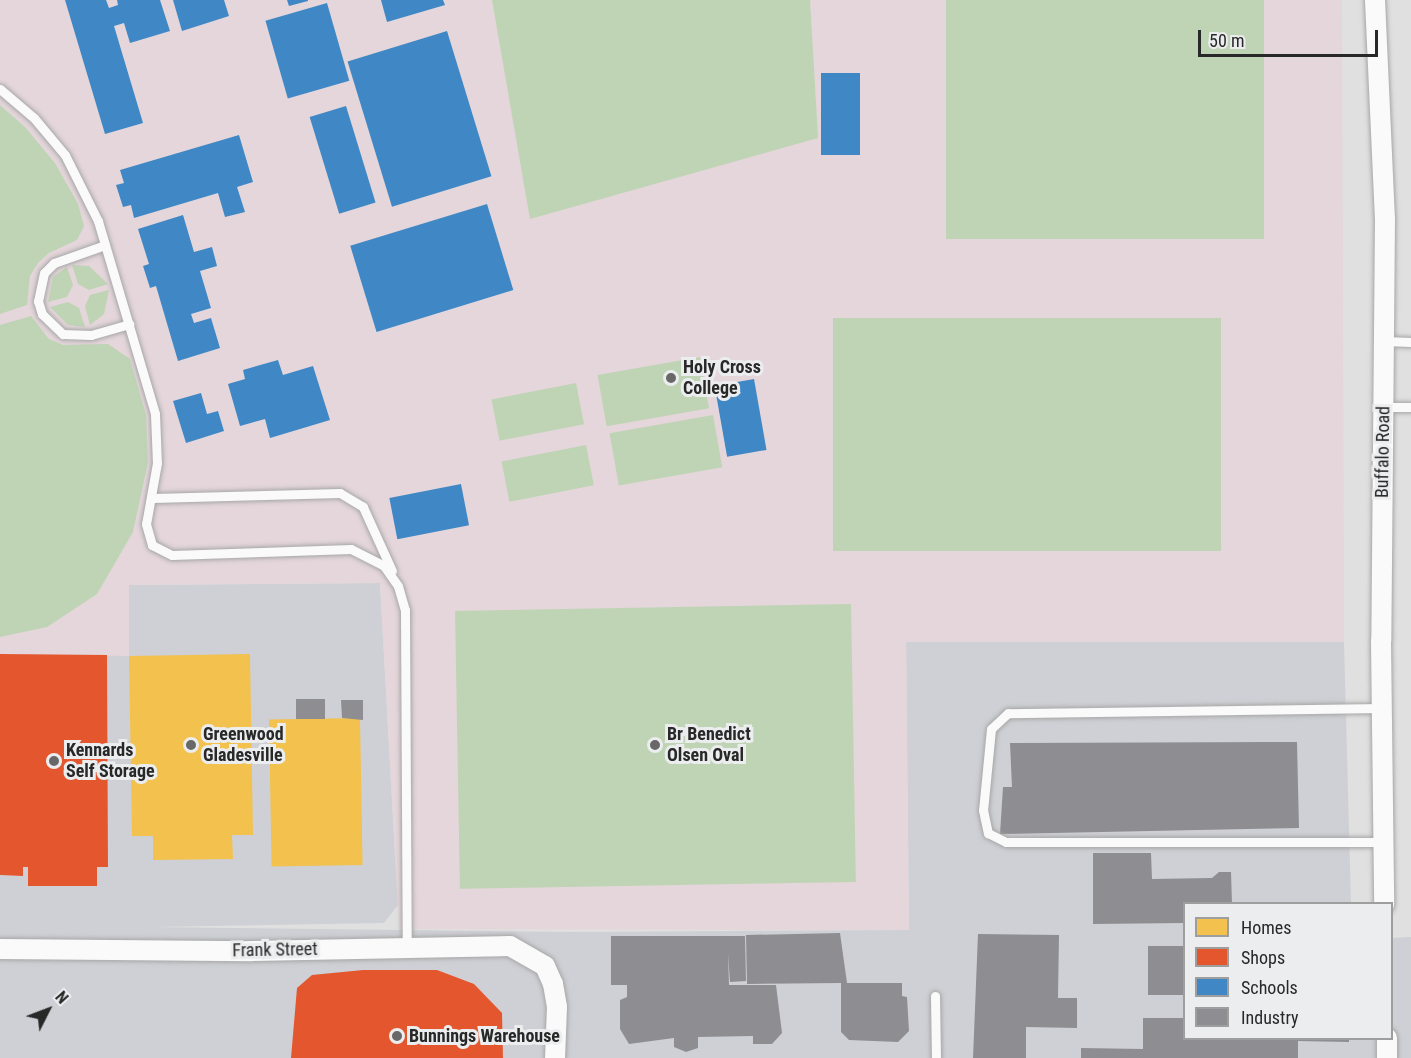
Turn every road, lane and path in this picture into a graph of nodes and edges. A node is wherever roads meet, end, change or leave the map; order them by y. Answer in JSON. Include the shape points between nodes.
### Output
{"nodes":[{"id":1,"x":1375,"y":0,"type":"edge"},
{"id":2,"x":0,"y":89,"type":"edge"},
{"id":3,"x":105,"y":245,"type":"junction"},
{"id":4,"x":129,"y":324,"type":"junction"},
{"id":5,"x":1384,"y":341,"type":"junction"},
{"id":6,"x":1411,"y":342,"type":"edge"},
{"id":7,"x":1383,"y":406,"type":"junction"},
{"id":8,"x":1411,"y":406,"type":"edge"},
{"id":9,"x":153,"y":498,"type":"junction"},
{"id":10,"x":398,"y":586,"type":"junction"},
{"id":11,"x":1382,"y":708,"type":"junction"},
{"id":12,"x":1383,"y":842,"type":"junction"},
{"id":13,"x":1384,"y":902,"type":"edge"},
{"id":14,"x":407,"y":946,"type":"junction"},
{"id":15,"x":0,"y":949,"type":"edge"},
{"id":16,"x":935,"y":996,"type":"dead end"},
{"id":17,"x":1387,"y":1040,"type":"edge"},
{"id":18,"x":555,"y":1058,"type":"edge"},
{"id":19,"x":936,"y":1058,"type":"edge"},
{"id":20,"x":1387,"y":1058,"type":"edge"}],
"edges":[{"from":1,"to":5,"type":"street","name":"Buffalo Road","via":[[1385,218]]},
{"from":2,"to":3,"type":"lane","via":[[34,118],[65,155],[89,198]]},
{"from":3,"to":4,"type":"lane"},
{"from":3,"to":4,"type":"lane","via":[[54,263],[44,273],[38,301],[42,314],[63,334],[91,335]]},
{"from":4,"to":9,"type":"lane","via":[[155,414],[158,463]]},
{"from":5,"to":6,"type":"lane"},
{"from":5,"to":7,"type":"street","name":"Buffalo Road"},
{"from":7,"to":8,"type":"lane"},
{"from":7,"to":11,"type":"street","name":"Buffalo Road"},
{"from":9,"to":10,"type":"lane","via":[[331,492],[349,496],[368,515]]},
{"from":9,"to":10,"type":"lane","via":[[146,531],[152,545],[164,554],[351,549],[379,562]]},
{"from":10,"to":14,"type":"lane","via":[[405,622]]},
{"from":11,"to":12,"type":"street","name":"Buffalo Road"},
{"from":11,"to":12,"type":"lane","via":[[1008,713],[991,729],[983,810],[988,833],[1006,842]]},
{"from":12,"to":13,"type":"street","name":"Buffalo Road"},
{"from":14,"to":15,"type":"street","name":"Frank Street","via":[[252,951]]},
{"from":14,"to":18,"type":"street","name":"Frank Street","via":[[510,946],[545,966],[557,1007]]},
{"from":16,"to":19,"type":"lane"},
{"from":17,"to":20,"type":"street"}]}
